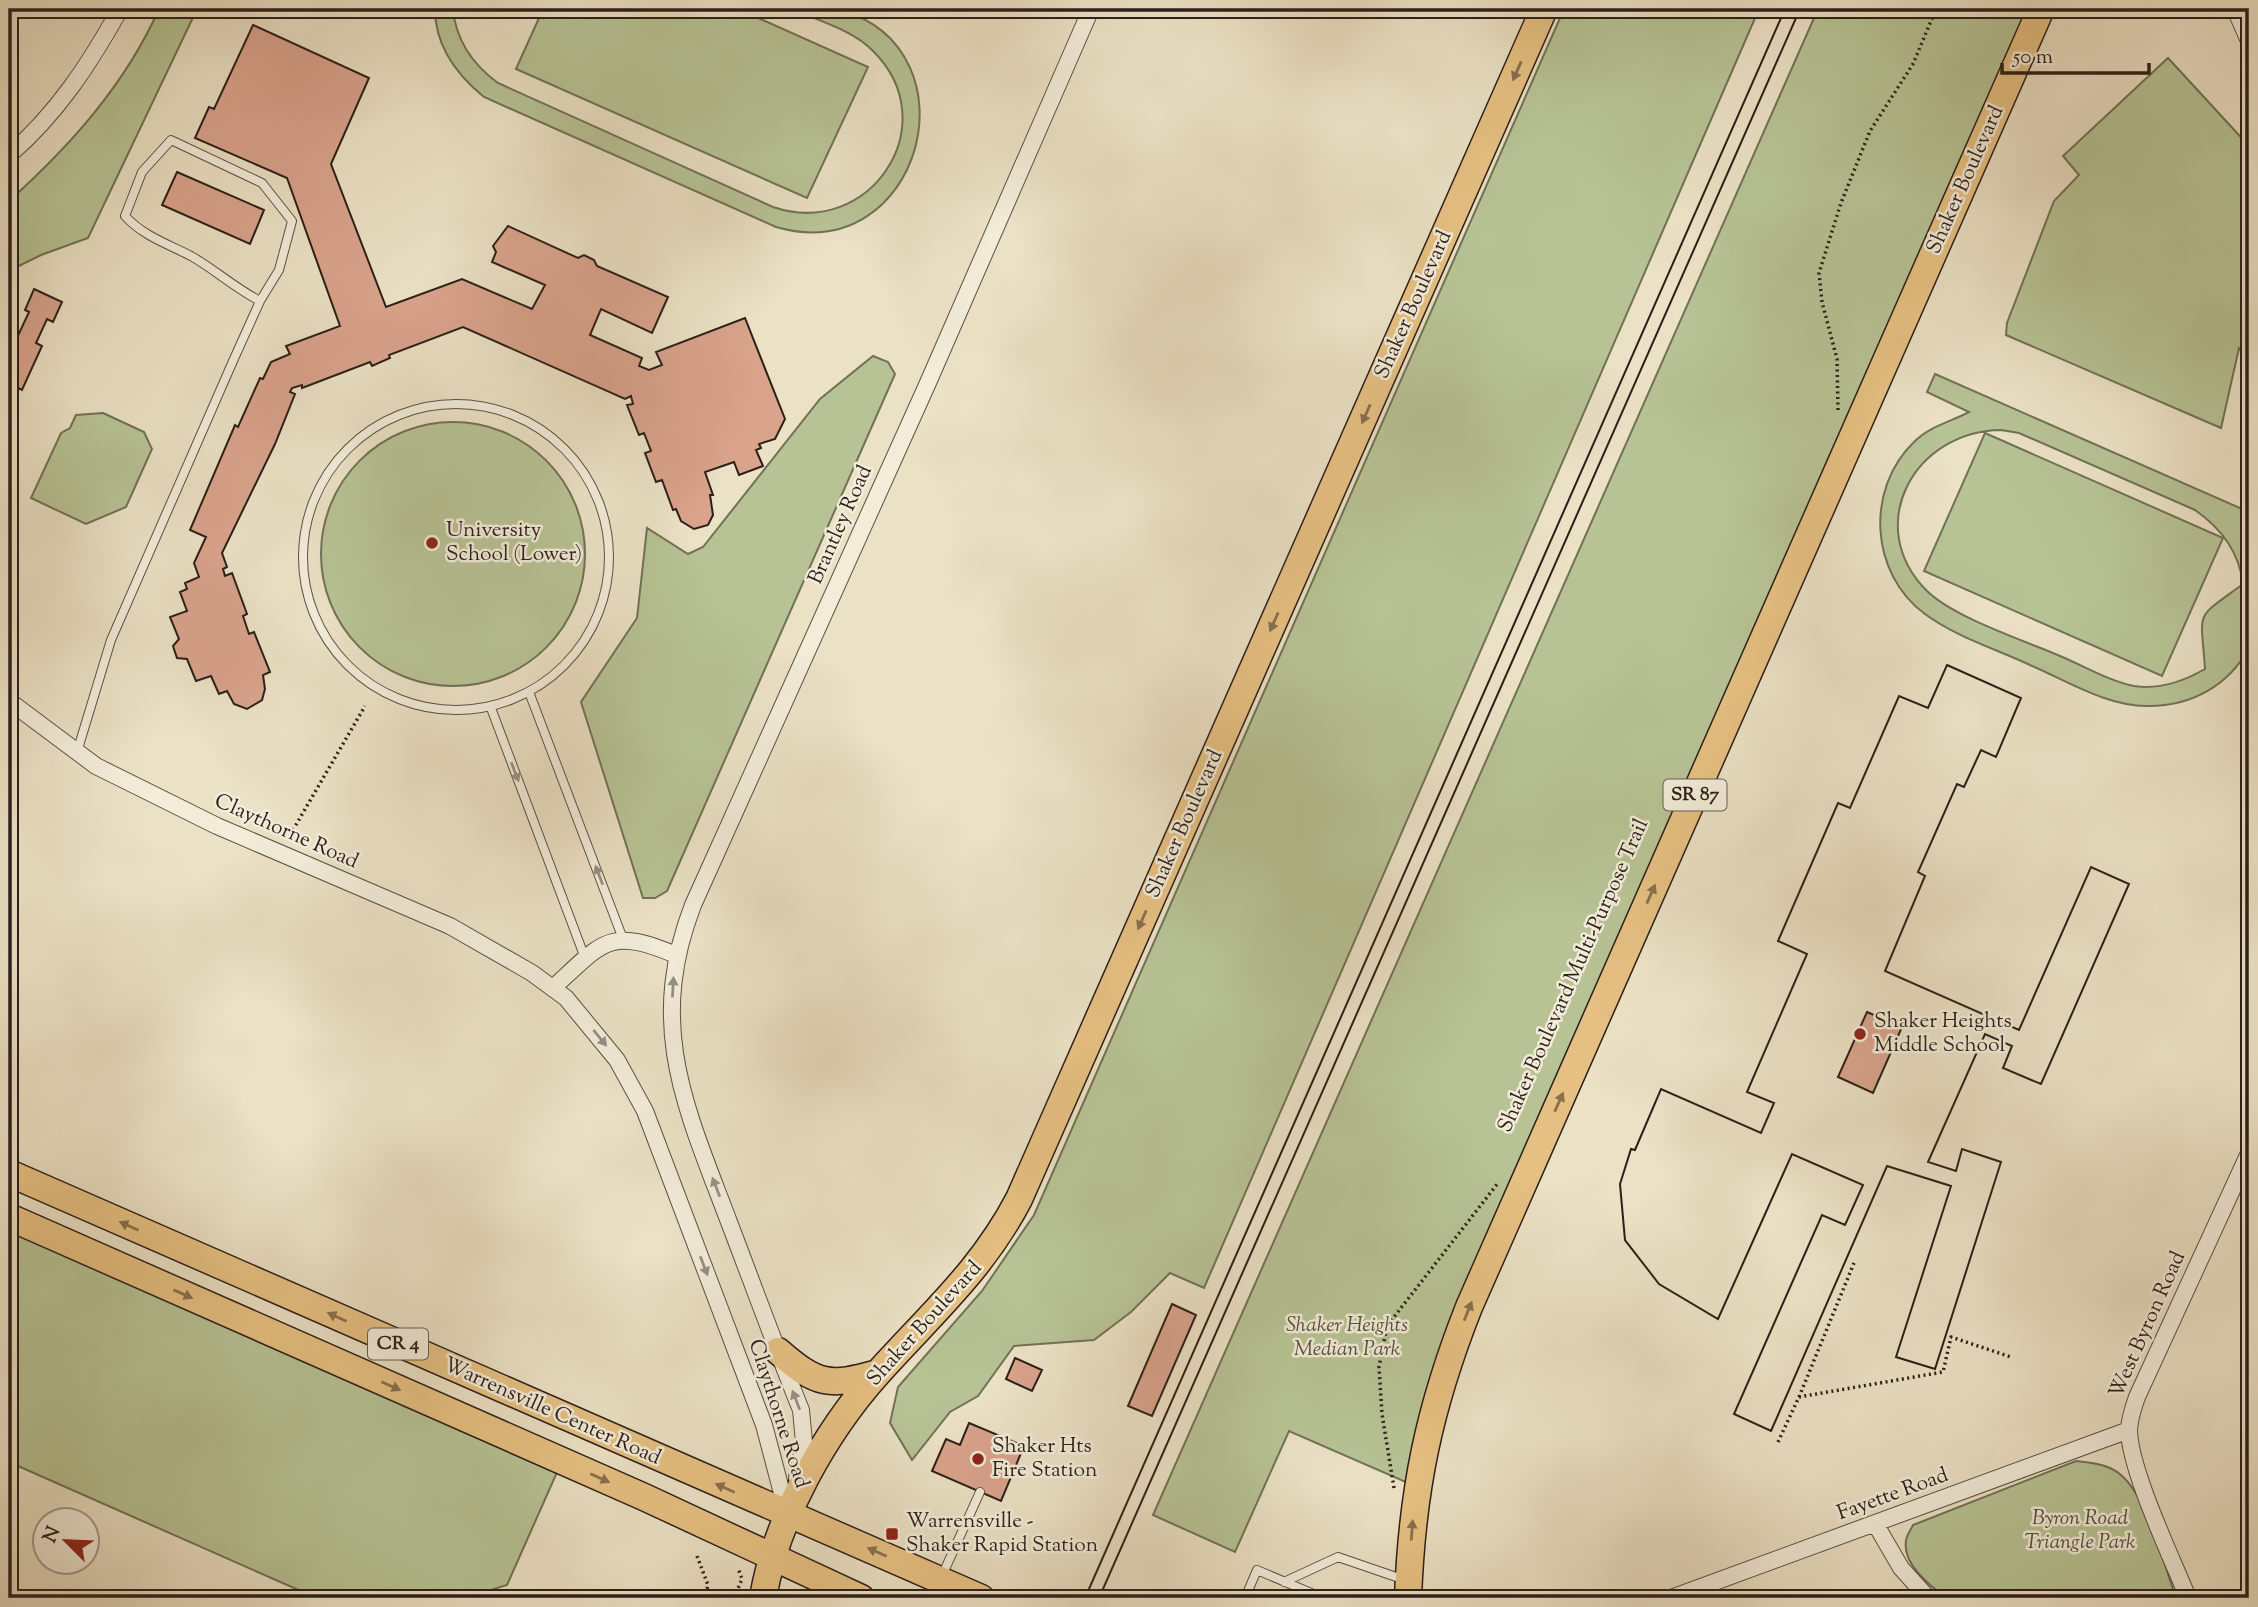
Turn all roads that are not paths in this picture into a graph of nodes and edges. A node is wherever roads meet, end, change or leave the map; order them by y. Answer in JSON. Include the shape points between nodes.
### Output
{"nodes":[{"id":1,"x":120,"y":9,"type":"edge"},
{"id":2,"x":1091,"y":9,"type":"edge"},
{"id":3,"x":1544,"y":9,"type":"edge"},
{"id":4,"x":2041,"y":9,"type":"edge"},
{"id":5,"x":2235,"y":9,"type":"edge"},
{"id":6,"x":2249,"y":41,"type":"edge"},
{"id":7,"x":9,"y":155,"type":"edge"},
{"id":8,"x":260,"y":301,"type":"junction"},
{"id":9,"x":529,"y":692,"type":"junction"},
{"id":10,"x":9,"y":701,"type":"edge"},
{"id":11,"x":491,"y":708,"type":"junction"},
{"id":12,"x":77,"y":752,"type":"junction"},
{"id":13,"x":623,"y":939,"type":"junction"},
{"id":14,"x":676,"y":955,"type":"junction"},
{"id":15,"x":585,"y":958,"type":"junction"},
{"id":16,"x":554,"y":987,"type":"junction"},
{"id":17,"x":676,"y":1069,"type":"joint"},
{"id":18,"x":2249,"y":1153,"type":"edge"},
{"id":19,"x":9,"y":1173,"type":"edge"},
{"id":20,"x":9,"y":1217,"type":"edge"},
{"id":21,"x":778,"y":1352,"type":"junction"},
{"id":22,"x":878,"y":1373,"type":"junction"},
{"id":23,"x":2129,"y":1430,"type":"junction"},
{"id":24,"x":980,"y":1492,"type":"dead end"},
{"id":25,"x":788,"y":1514,"type":"junction"},
{"id":26,"x":1876,"y":1525,"type":"junction"},
{"id":27,"x":772,"y":1555,"type":"junction"},
{"id":28,"x":939,"y":1580,"type":"junction"},
{"id":29,"x":1284,"y":1582,"type":"junction"},
{"id":30,"x":1408,"y":1589,"type":"edge"},
{"id":31,"x":763,"y":1598,"type":"edge"},
{"id":32,"x":861,"y":1598,"type":"edge"},
{"id":33,"x":981,"y":1598,"type":"edge"},
{"id":34,"x":1245,"y":1598,"type":"edge"},
{"id":35,"x":1323,"y":1598,"type":"edge"},
{"id":36,"x":1671,"y":1598,"type":"edge"},
{"id":37,"x":1928,"y":1598,"type":"edge"},
{"id":38,"x":2188,"y":1598,"type":"edge"}],
"edges":[{"from":1,"to":7,"type":"street","via":[[86,70]]},
{"from":2,"to":14,"type":"street","name":"Brantley Road","via":[[692,905]]},
{"from":3,"to":22,"type":"main road","name":"Shaker Boulevard","one_way":true,"via":[[1019,1199],[977,1267]]},
{"from":30,"to":4,"type":"main road","name":"Shaker Boulevard","number":"SR 87","one_way":true,"via":[[1412,1520],[1424,1447],[1437,1395],[1469,1307]]},
{"from":5,"to":6,"type":"street"},
{"from":8,"to":8,"type":"lane","via":[[149,236],[125,216],[142,172],[171,140],[262,183],[292,221],[279,270]]},
{"from":8,"to":12,"type":"lane","via":[[111,640]]},
{"from":9,"to":11,"type":"lane"},
{"from":9,"to":11,"type":"lane","via":[[564,667],[594,625],[608,576],[606,525],[587,477],[554,438],[510,413],[460,403],[409,410],[364,433],[328,471],[307,517],[302,568],[314,618],[342,661],[382,693],[430,709]]},
{"from":13,"to":9,"type":"lane","one_way":true},
{"from":10,"to":12,"type":"street","name":"Claythorne Road"},
{"from":11,"to":15,"type":"lane","one_way":true},
{"from":12,"to":16,"type":"street","name":"Claythorne Road","via":[[217,826],[450,926]]},
{"from":13,"to":14,"type":"street"},
{"from":13,"to":15,"type":"street"},
{"from":17,"to":14,"type":"street","name":"Brantley Road","one_way":true,"via":[[672,1020]]},
{"from":15,"to":16,"type":"street"},
{"from":16,"to":25,"type":"street","name":"Claythorne Road","one_way":true,"via":[[617,1060],[645,1111],[764,1425]]},
{"from":21,"to":17,"type":"street","name":"Claythorne Road","one_way":true,"via":[[687,1110]]},
{"from":18,"to":23,"type":"street","name":"West Byron Road","via":[[2137,1397]]},
{"from":25,"to":19,"type":"main road","name":"Warrensville Center Road","number":"CR 4","one_way":true},
{"from":20,"to":27,"type":"main road","name":"Warrensville Center Road","number":"CR 4","one_way":true},
{"from":21,"to":22,"type":"main road","via":[[802,1373],[823,1382],[845,1383]]},
{"from":25,"to":21,"type":"street","name":"Claythorne Road","one_way":true,"via":[[804,1429]]},
{"from":22,"to":25,"type":"main road","name":"Shaker Boulevard","via":[[814,1465]]},
{"from":23,"to":26,"type":"street","name":"Fayette Road"},
{"from":23,"to":38,"type":"street","name":"West Byron Road","via":[[2135,1463]]},
{"from":24,"to":28,"type":"lane"},
{"from":25,"to":27,"type":"main road","name":"Shaker Boulevard"},
{"from":28,"to":25,"type":"main road","name":"Warrensville Center Road","number":"CR 4","one_way":true},
{"from":26,"to":36,"type":"street","name":"Fayette Road"},
{"from":26,"to":37,"type":"street","via":[[1901,1568]]},
{"from":27,"to":31,"type":"main road","name":"Shaker Boulevard"},
{"from":27,"to":32,"type":"main road","name":"Warrensville Center Road","number":"CR 4"},
{"from":28,"to":33,"type":"main road","name":"Warrensville Center Road","number":"CR 4"},
{"from":29,"to":30,"type":"lane","via":[[1338,1558]]},
{"from":29,"to":34,"type":"lane","via":[[1257,1570]]},
{"from":29,"to":35,"type":"lane"}]}
